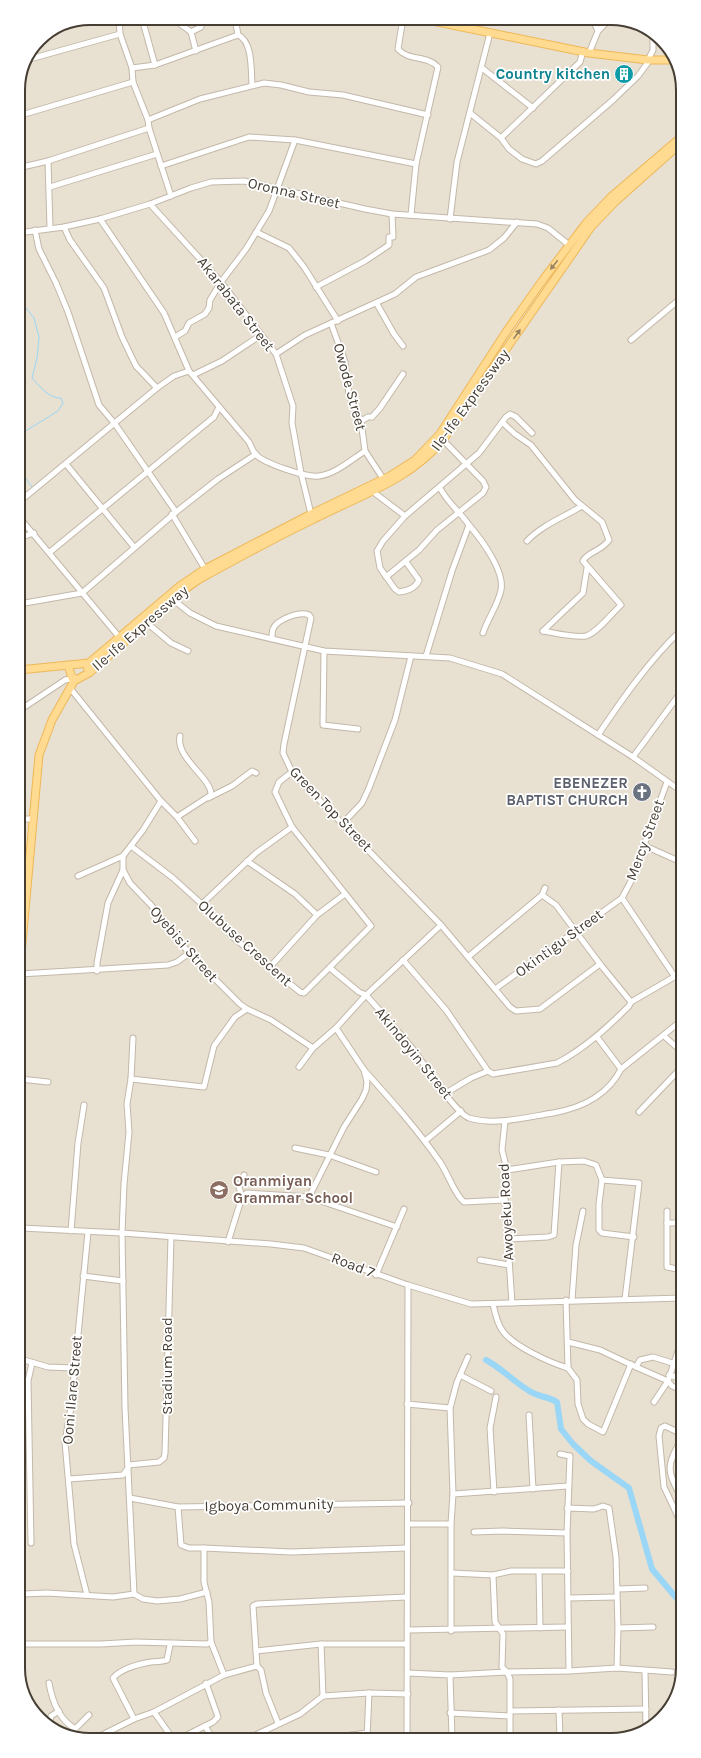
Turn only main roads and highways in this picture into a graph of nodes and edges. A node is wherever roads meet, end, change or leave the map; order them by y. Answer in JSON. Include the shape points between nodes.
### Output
{"nodes":[{"id":1,"x":452,"y":25,"type":"edge"},
{"id":2,"x":668,"y":60,"type":"edge"},
{"id":3,"x":676,"y":142,"type":"edge"},
{"id":4,"x":676,"y":148,"type":"edge"},
{"id":5,"x":171,"y":598,"type":"junction"},
{"id":6,"x":89,"y":663,"type":"junction"},
{"id":7,"x":68,"y":665,"type":"junction"},
{"id":8,"x":25,"y":669,"type":"edge"},
{"id":9,"x":89,"y":673,"type":"junction"},
{"id":10,"x":74,"y":678,"type":"junction"},
{"id":11,"x":25,"y":887,"type":"edge"}],
"edges":[{"from":1,"to":2,"type":"main road","via":[[586,52]]},
{"from":3,"to":5,"type":"main road","name":"Ile-Ife Expressway","one_way":true,"via":[[611,197],[587,222],[508,329],[440,434],[415,460],[384,480],[311,514],[205,569]]},
{"from":5,"to":4,"type":"main road","name":"Ile-Ife Expressway","one_way":true,"via":[[220,568],[394,480],[420,464],[443,440],[591,226]]},
{"from":5,"to":6,"type":"main road","name":"Ile-Ife Expressway"},
{"from":5,"to":9,"type":"main road","name":"Ile-Ife Expressway","via":[[147,624]]},
{"from":6,"to":7,"type":"main road"},
{"from":6,"to":9,"type":"main road","name":"Ile-Ife Expressway"},
{"from":7,"to":8,"type":"main road"},
{"from":7,"to":10,"type":"main road"},
{"from":9,"to":10,"type":"main road"},
{"from":10,"to":11,"type":"main road","via":[[52,720],[39,754]]}]}
